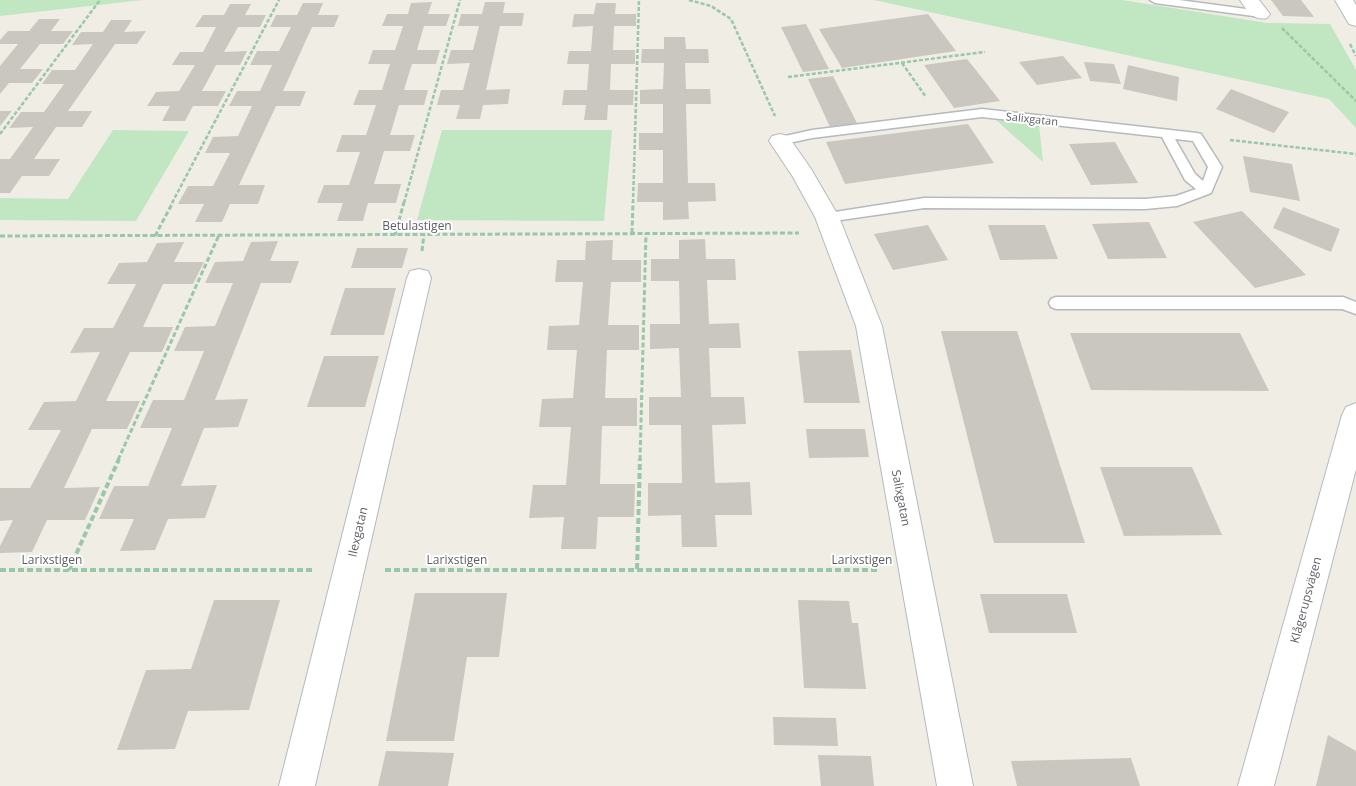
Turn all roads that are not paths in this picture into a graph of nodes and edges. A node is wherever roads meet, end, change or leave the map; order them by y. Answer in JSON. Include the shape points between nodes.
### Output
{"nodes":[{"id":1,"x":1155,"y":0,"type":"edge"},
{"id":2,"x":1344,"y":0,"type":"edge"},
{"id":3,"x":1255,"y":7,"type":"edge"},
{"id":4,"x":1356,"y":20,"type":"edge"},
{"id":5,"x":1166,"y":134,"type":"junction"},
{"id":6,"x":780,"y":141,"type":"joint"},
{"id":7,"x":1206,"y":190,"type":"junction"},
{"id":8,"x":831,"y":225,"type":"junction"},
{"id":9,"x":419,"y":278,"type":"dead end"},
{"id":10,"x":1056,"y":303,"type":"dead end"},
{"id":11,"x":1356,"y":308,"type":"edge"},
{"id":12,"x":1356,"y":415,"type":"edge"},
{"id":13,"x":297,"y":786,"type":"edge"},
{"id":14,"x":955,"y":786,"type":"edge"},
{"id":15,"x":1256,"y":786,"type":"edge"}],
"edges":[{"from":1,"to":3,"type":"lane"},
{"from":2,"to":4,"type":"street"},
{"from":5,"to":6,"type":"lane","name":"Salixgatan","via":[[982,113],[812,134]]},
{"from":5,"to":7,"type":"lane","via":[[1190,177]]},
{"from":5,"to":7,"type":"lane","name":"Salixgatan","via":[[1197,137],[1215,167]]},
{"from":6,"to":8,"type":"street","name":"Salixgatan","via":[[803,174]]},
{"from":7,"to":8,"type":"lane","via":[[1177,201],[1145,204],[924,203]]},
{"from":8,"to":14,"type":"street","name":"Salixgatan","via":[[869,326]]},
{"from":9,"to":13,"type":"street","name":"Ilexgatan"},
{"from":10,"to":11,"type":"lane","via":[[1343,303]]},
{"from":12,"to":15,"type":"street","name":"Klågerupsvägen"}]}
